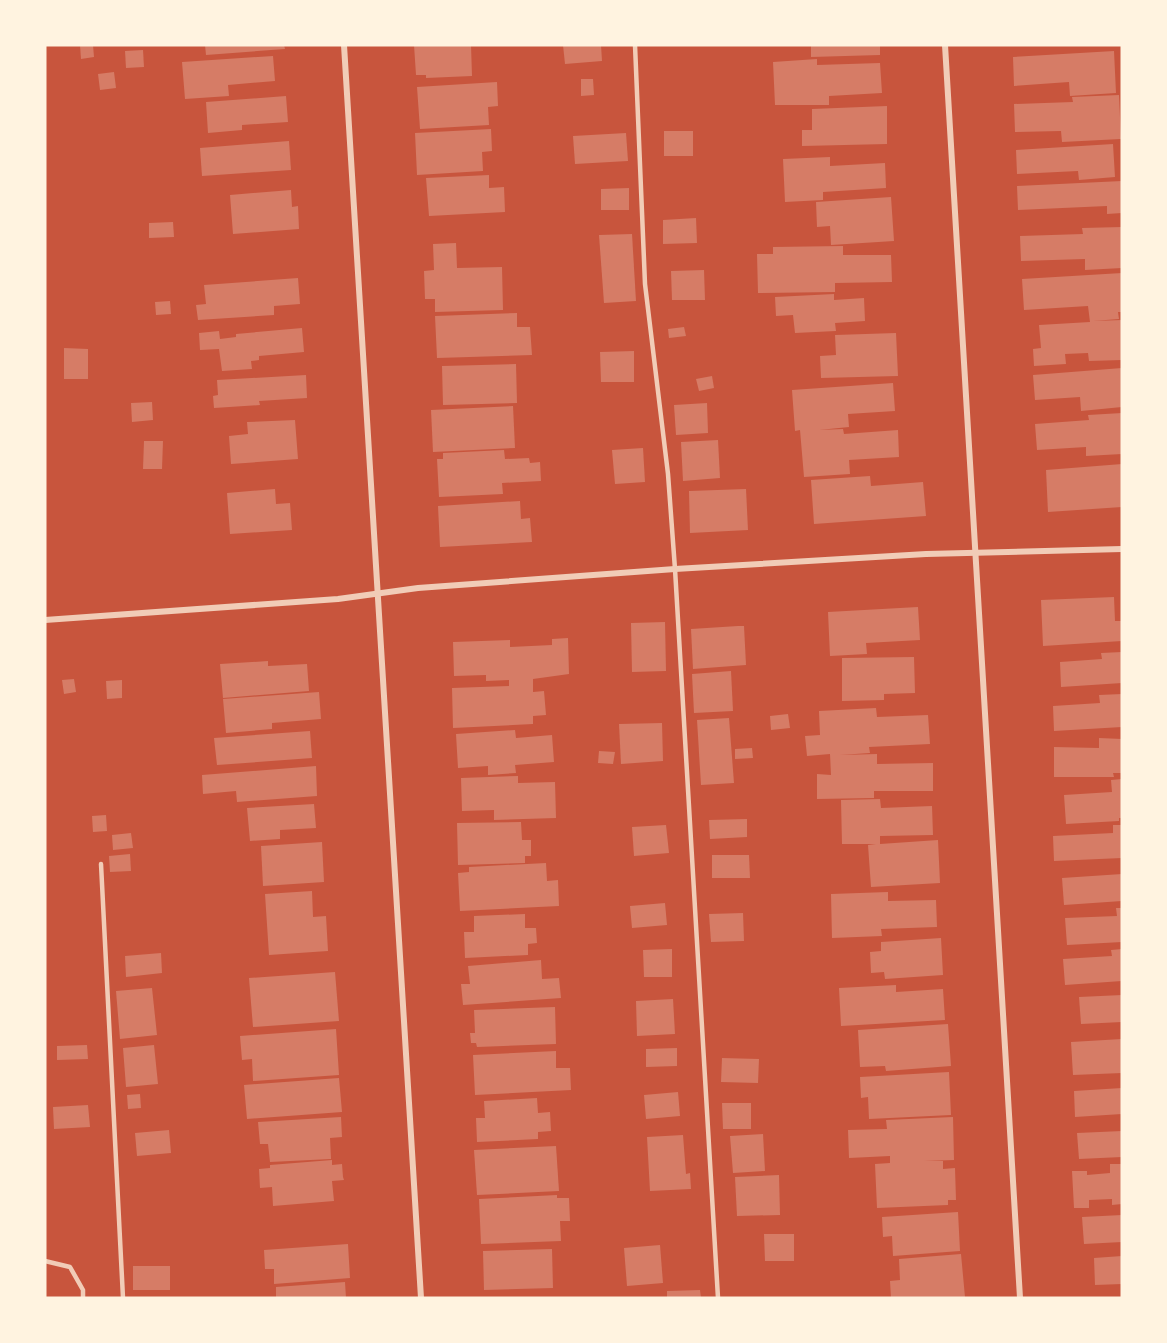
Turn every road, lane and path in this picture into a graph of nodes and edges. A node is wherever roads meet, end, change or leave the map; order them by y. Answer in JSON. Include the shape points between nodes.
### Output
{"nodes":[{"id":1,"x":344,"y":45,"type":"edge"},
{"id":2,"x":634,"y":45,"type":"edge"},
{"id":3,"x":945,"y":45,"type":"edge"},
{"id":4,"x":1122,"y":549,"type":"edge"},
{"id":5,"x":975,"y":553,"type":"junction"},
{"id":6,"x":675,"y":569,"type":"junction"},
{"id":7,"x":380,"y":595,"type":"junction"},
{"id":8,"x":45,"y":620,"type":"edge"},
{"id":9,"x":101,"y":864,"type":"dead end"},
{"id":10,"x":45,"y":1261,"type":"edge"},
{"id":11,"x":83,"y":1298,"type":"edge"},
{"id":12,"x":123,"y":1298,"type":"edge"},
{"id":13,"x":421,"y":1298,"type":"edge"},
{"id":14,"x":718,"y":1298,"type":"edge"},
{"id":15,"x":1020,"y":1298,"type":"edge"}],
"edges":[{"from":1,"to":7,"type":"street"},
{"from":2,"to":6,"type":"lane","via":[[645,284]]},
{"from":3,"to":5,"type":"street"},
{"from":4,"to":5,"type":"street"},
{"from":5,"to":6,"type":"street"},
{"from":5,"to":15,"type":"street"},
{"from":6,"to":7,"type":"street","via":[[418,588]]},
{"from":6,"to":14,"type":"lane"},
{"from":7,"to":8,"type":"street"},
{"from":7,"to":13,"type":"street"},
{"from":9,"to":12,"type":"lane"},
{"from":10,"to":11,"type":"lane","via":[[70,1267],[83,1290]]}]}
